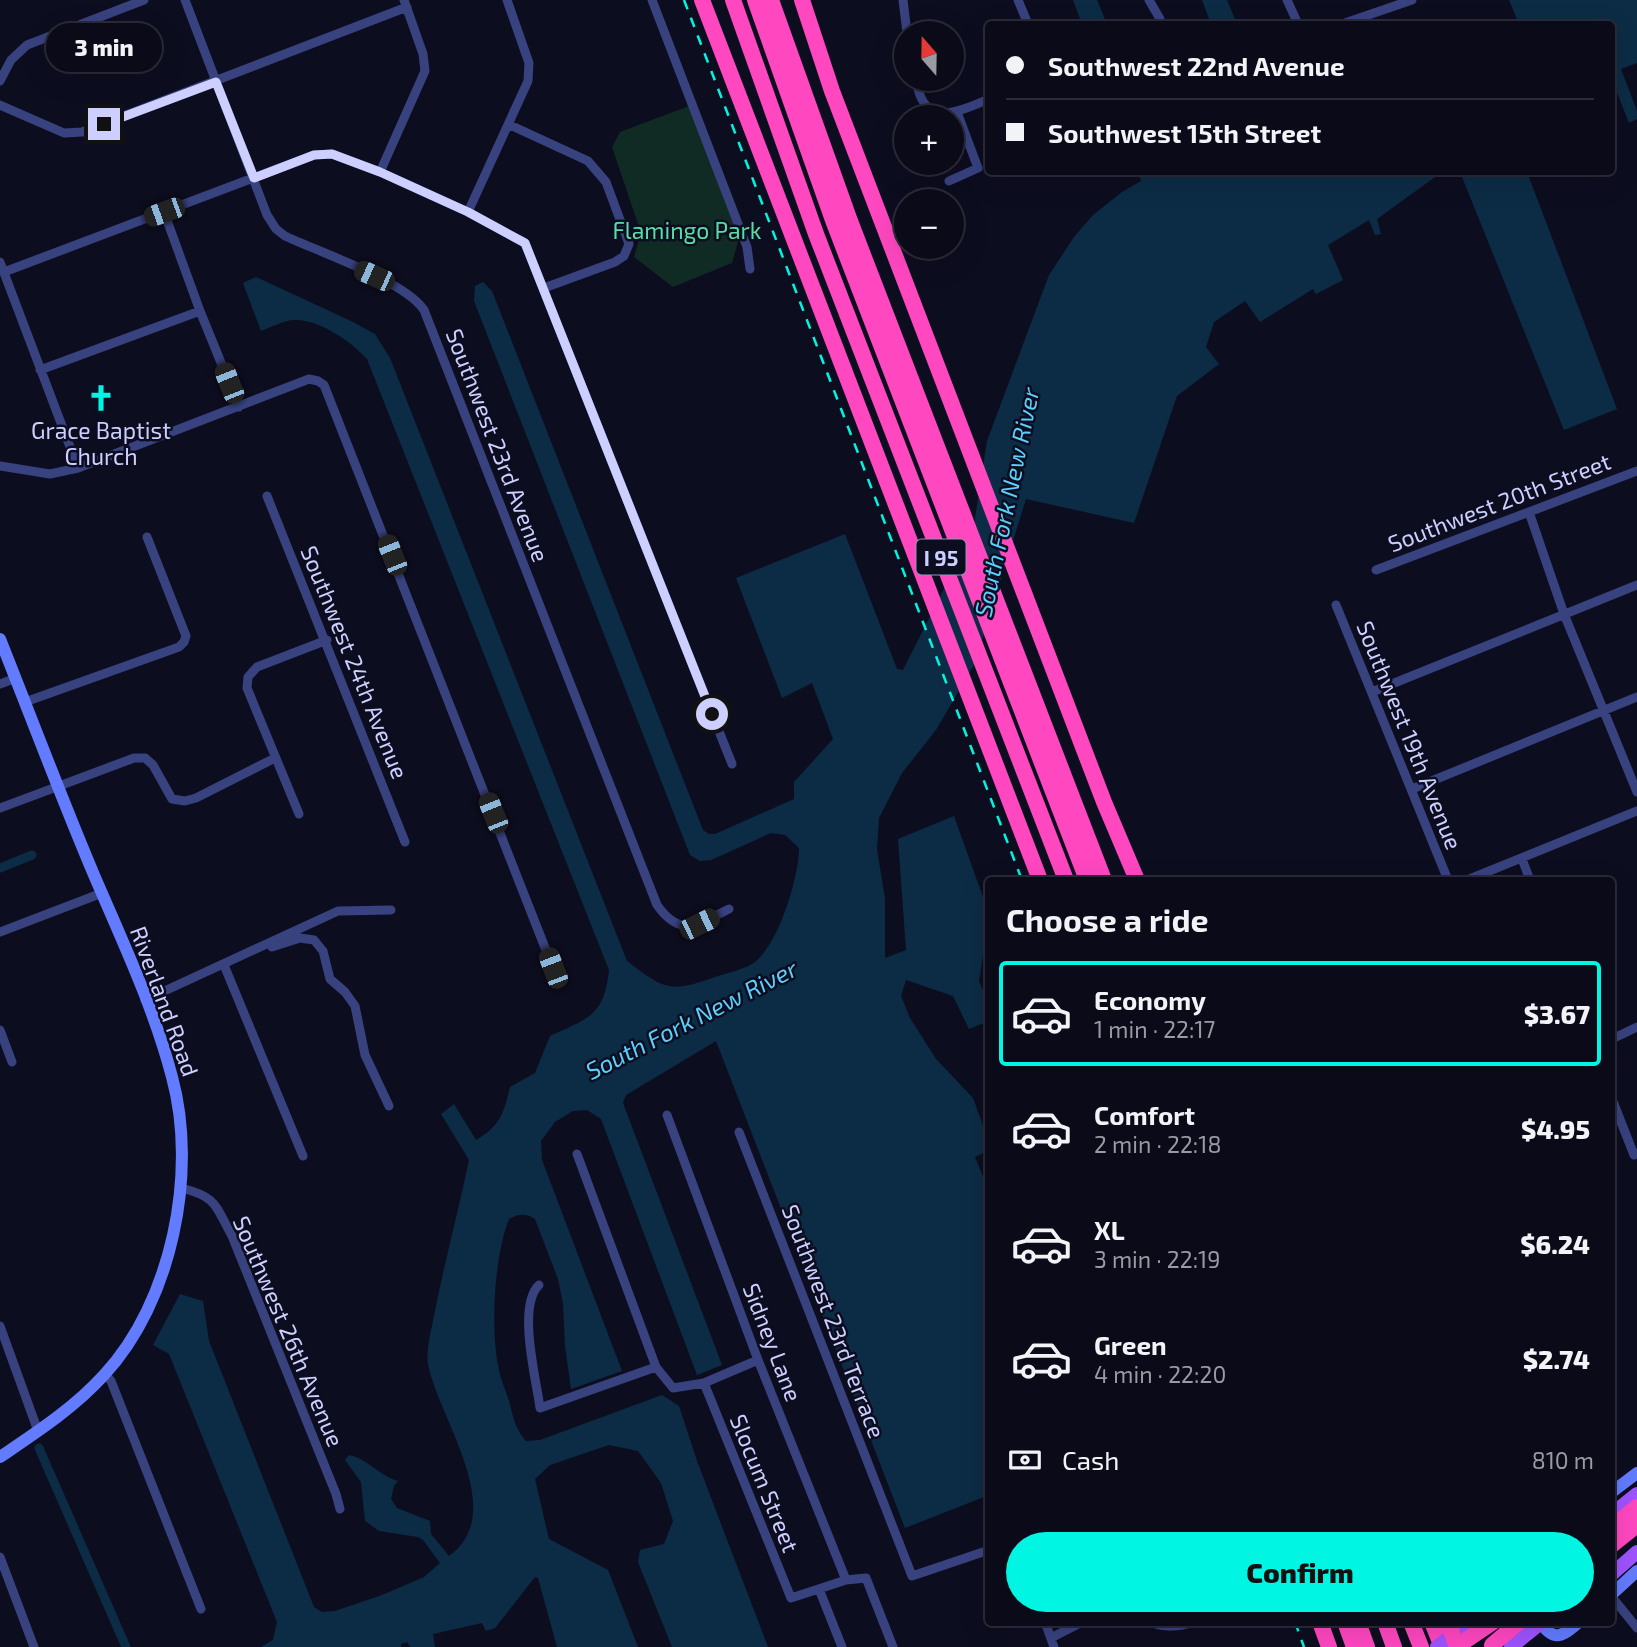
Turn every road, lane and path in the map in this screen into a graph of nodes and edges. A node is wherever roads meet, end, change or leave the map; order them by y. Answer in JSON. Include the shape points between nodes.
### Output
{"nodes":[{"id":1,"x":144,"y":0,"type":"edge"},
{"id":2,"x":185,"y":0,"type":"edge"},
{"id":3,"x":507,"y":0,"type":"edge"},
{"id":4,"x":652,"y":0,"type":"edge"},
{"id":5,"x":702,"y":0,"type":"edge"},
{"id":6,"x":723,"y":0,"type":"edge"},
{"id":7,"x":733,"y":0,"type":"edge"},
{"id":8,"x":742,"y":0,"type":"edge"},
{"id":9,"x":755,"y":0,"type":"edge"},
{"id":10,"x":771,"y":0,"type":"edge"},
{"id":11,"x":793,"y":0,"type":"edge"},
{"id":12,"x":802,"y":0,"type":"edge"},
{"id":13,"x":903,"y":0,"type":"edge"},
{"id":14,"x":1018,"y":0,"type":"edge"},
{"id":15,"x":1150,"y":0,"type":"edge"},
{"id":16,"x":1287,"y":0,"type":"edge"},
{"id":17,"x":1412,"y":0,"type":"edge"},
{"id":18,"x":406,"y":3,"type":"edge"},
{"id":19,"x":1160,"y":19,"type":"dead end"},
{"id":20,"x":906,"y":21,"type":"edge"},
{"id":21,"x":1027,"y":21,"type":"edge"},
{"id":22,"x":1297,"y":21,"type":"edge"},
{"id":23,"x":1351,"y":21,"type":"edge"},
{"id":24,"x":751,"y":53,"type":"junction"},
{"id":25,"x":0,"y":81,"type":"edge"},
{"id":26,"x":216,"y":82,"type":"junction"},
{"id":27,"x":832,"y":91,"type":"junction"},
{"id":28,"x":985,"y":101,"type":"edge"},
{"id":29,"x":0,"y":105,"type":"edge"},
{"id":30,"x":964,"y":110,"type":"edge"},
{"id":31,"x":510,"y":125,"type":"junction"},
{"id":32,"x":964,"y":131,"type":"edge"},
{"id":33,"x":380,"y":172,"type":"junction"},
{"id":34,"x":964,"y":174,"type":"edge"},
{"id":35,"x":962,"y":175,"type":"edge"},
{"id":36,"x":254,"y":178,"type":"junction"},
{"id":37,"x":949,"y":181,"type":"dead end"},
{"id":38,"x":164,"y":212,"type":"junction"},
{"id":39,"x":468,"y":212,"type":"junction"},
{"id":40,"x":820,"y":232,"type":"junction"},
{"id":41,"x":2,"y":267,"type":"edge"},
{"id":42,"x":750,"y":269,"type":"dead end"},
{"id":43,"x":544,"y":288,"type":"junction"},
{"id":44,"x":200,"y":311,"type":"junction"},
{"id":45,"x":40,"y":370,"type":"junction"},
{"id":46,"x":239,"y":407,"type":"junction"},
{"id":47,"x":0,"y":466,"type":"edge"},
{"id":48,"x":78,"y":468,"type":"junction"},
{"id":49,"x":1637,"y":471,"type":"edge"},
{"id":50,"x":267,"y":496,"type":"dead end"},
{"id":51,"x":1529,"y":512,"type":"junction"},
{"id":52,"x":147,"y":537,"type":"dead end"},
{"id":53,"x":1376,"y":570,"type":"dead end"},
{"id":54,"x":1637,"y":585,"type":"edge"},
{"id":55,"x":1336,"y":605,"type":"dead end"},
{"id":56,"x":1564,"y":614,"type":"junction"},
{"id":57,"x":0,"y":639,"type":"edge"},
{"id":58,"x":327,"y":640,"type":"junction"},
{"id":59,"x":16,"y":678,"type":"junction"},
{"id":60,"x":0,"y":684,"type":"edge"},
{"id":61,"x":1372,"y":692,"type":"junction"},
{"id":62,"x":1637,"y":697,"type":"edge"},
{"id":63,"x":25,"y":702,"type":"junction"},
{"id":64,"x":1604,"y":710,"type":"junction"},
{"id":65,"x":275,"y":758,"type":"junction"},
{"id":66,"x":732,"y":765,"type":"dead end"},
{"id":67,"x":56,"y":786,"type":"junction"},
{"id":68,"x":1412,"y":789,"type":"junction"},
{"id":69,"x":1637,"y":792,"type":"edge"},
{"id":70,"x":0,"y":807,"type":"edge"},
{"id":71,"x":1637,"y":811,"type":"edge"},
{"id":72,"x":299,"y":814,"type":"dead end"},
{"id":73,"x":405,"y":842,"type":"dead end"},
{"id":74,"x":1093,"y":851,"type":"junction"},
{"id":75,"x":1522,"y":859,"type":"junction"},
{"id":76,"x":1039,"y":877,"type":"edge"},
{"id":77,"x":1065,"y":877,"type":"edge"},
{"id":78,"x":1073,"y":877,"type":"edge"},
{"id":79,"x":1086,"y":877,"type":"edge"},
{"id":80,"x":1103,"y":877,"type":"edge"},
{"id":81,"x":1110,"y":877,"type":"edge"},
{"id":82,"x":1136,"y":877,"type":"edge"},
{"id":83,"x":1447,"y":877,"type":"edge"},
{"id":84,"x":1475,"y":877,"type":"edge"},
{"id":85,"x":1529,"y":877,"type":"edge"},
{"id":86,"x":102,"y":893,"type":"junction"},
{"id":87,"x":729,"y":909,"type":"dead end"},
{"id":88,"x":391,"y":910,"type":"dead end"},
{"id":89,"x":0,"y":932,"type":"edge"},
{"id":90,"x":253,"y":952,"type":"junction"},
{"id":91,"x":224,"y":965,"type":"junction"},
{"id":92,"x":553,"y":968,"type":"dead end"},
{"id":93,"x":145,"y":1000,"type":"junction"},
{"id":94,"x":1637,"y":1027,"type":"edge"},
{"id":95,"x":0,"y":1030,"type":"edge"},
{"id":96,"x":1615,"y":1038,"type":"edge"},
{"id":97,"x":12,"y":1062,"type":"dead end"},
{"id":98,"x":388,"y":1106,"type":"dead end"},
{"id":99,"x":667,"y":1115,"type":"dead end"},
{"id":100,"x":1615,"y":1116,"type":"edge"},
{"id":101,"x":739,"y":1132,"type":"dead end"},
{"id":102,"x":577,"y":1154,"type":"dead end"},
{"id":103,"x":1635,"y":1154,"type":"edge"},
{"id":104,"x":303,"y":1156,"type":"dead end"},
{"id":105,"x":181,"y":1188,"type":"junction"},
{"id":106,"x":539,"y":1284,"type":"dead end"},
{"id":107,"x":0,"y":1326,"type":"edge"},
{"id":108,"x":758,"y":1360,"type":"junction"},
{"id":109,"x":656,"y":1367,"type":"junction"},
{"id":110,"x":105,"y":1374,"type":"junction"},
{"id":111,"x":704,"y":1383,"type":"junction"},
{"id":112,"x":38,"y":1432,"type":"junction"},
{"id":113,"x":0,"y":1457,"type":"edge"},
{"id":114,"x":1637,"y":1473,"type":"edge"},
{"id":115,"x":1615,"y":1490,"type":"edge"},
{"id":116,"x":1637,"y":1494,"type":"edge"},
{"id":117,"x":1637,"y":1507,"type":"edge"},
{"id":118,"x":340,"y":1509,"type":"dead end"},
{"id":119,"x":1615,"y":1512,"type":"edge"},
{"id":120,"x":1615,"y":1525,"type":"edge"},
{"id":121,"x":1637,"y":1525,"type":"edge"},
{"id":122,"x":1615,"y":1543,"type":"edge"},
{"id":123,"x":1637,"y":1543,"type":"edge"},
{"id":124,"x":985,"y":1551,"type":"edge"},
{"id":125,"x":1637,"y":1552,"type":"edge"},
{"id":126,"x":0,"y":1557,"type":"edge"},
{"id":127,"x":1615,"y":1562,"type":"edge"},
{"id":128,"x":1615,"y":1571,"type":"edge"},
{"id":129,"x":1637,"y":1571,"type":"edge"},
{"id":130,"x":846,"y":1580,"type":"junction"},
{"id":131,"x":819,"y":1589,"type":"junction"},
{"id":132,"x":1615,"y":1592,"type":"edge"},
{"id":133,"x":1615,"y":1599,"type":"edge"},
{"id":134,"x":201,"y":1609,"type":"dead end"},
{"id":135,"x":1046,"y":1626,"type":"edge"},
{"id":136,"x":1076,"y":1626,"type":"edge"},
{"id":137,"x":1321,"y":1626,"type":"edge"},
{"id":138,"x":1346,"y":1626,"type":"edge"},
{"id":139,"x":1359,"y":1626,"type":"edge"},
{"id":140,"x":1386,"y":1626,"type":"edge"},
{"id":141,"x":1394,"y":1626,"type":"edge"},
{"id":142,"x":1413,"y":1626,"type":"edge"},
{"id":143,"x":1434,"y":1626,"type":"edge"},
{"id":144,"x":1482,"y":1626,"type":"edge"},
{"id":145,"x":1487,"y":1626,"type":"edge"},
{"id":146,"x":1514,"y":1626,"type":"edge"},
{"id":147,"x":1519,"y":1626,"type":"edge"},
{"id":148,"x":1536,"y":1626,"type":"edge"},
{"id":149,"x":1544,"y":1626,"type":"edge"},
{"id":150,"x":1551,"y":1626,"type":"edge"},
{"id":151,"x":1574,"y":1626,"type":"edge"},
{"id":152,"x":1637,"y":1628,"type":"edge"},
{"id":153,"x":1458,"y":1640,"type":"edge"},
{"id":154,"x":1052,"y":1643,"type":"edge"},
{"id":155,"x":1495,"y":1646,"type":"edge"},
{"id":156,"x":34,"y":1647,"type":"edge"},
{"id":157,"x":842,"y":1647,"type":"edge"},
{"id":158,"x":893,"y":1647,"type":"edge"},
{"id":159,"x":1329,"y":1647,"type":"edge"},
{"id":160,"x":1354,"y":1647,"type":"edge"},
{"id":161,"x":1367,"y":1647,"type":"edge"},
{"id":162,"x":1394,"y":1647,"type":"edge"},
{"id":163,"x":1402,"y":1647,"type":"edge"},
{"id":164,"x":1421,"y":1647,"type":"edge"},
{"id":165,"x":1437,"y":1647,"type":"edge"},
{"id":166,"x":1442,"y":1647,"type":"edge"},
{"id":167,"x":1511,"y":1647,"type":"edge"},
{"id":168,"x":1527,"y":1647,"type":"edge"}],
"edges":[{"from":1,"to":25,"type":"street","via":[[27,46],[11,60]]},
{"from":2,"to":26,"type":"street","name":"Southwest 23rd Avenue"},
{"from":3,"to":31,"type":"street","via":[[529,63],[528,81]]},
{"from":4,"to":42,"type":"street","via":[[747,247]]},
{"from":5,"to":76,"type":"highway"},
{"from":6,"to":24,"type":"highway"},
{"from":7,"to":24,"type":"highway","number":"I 95"},
{"from":8,"to":40,"type":"highway"},
{"from":9,"to":79,"type":"highway","via":[[834,223]]},
{"from":10,"to":74,"type":"highway","number":"I 95","via":[[850,221]]},
{"from":11,"to":27,"type":"highway"},
{"from":12,"to":27,"type":"highway"},
{"from":13,"to":20,"type":"street"},
{"from":14,"to":21,"type":"street"},
{"from":15,"to":19,"type":"street"},
{"from":16,"to":22,"type":"street"},
{"from":17,"to":23,"type":"street"},
{"from":18,"to":26,"type":"street"},
{"from":18,"to":33,"type":"street","via":[[425,71]]},
{"from":24,"to":40,"type":"highway","number":"I 95"},
{"from":26,"to":29,"type":"street","via":[[82,132],[64,133]]},
{"from":26,"to":36,"type":"street","name":"Southwest 23rd Avenue"},
{"from":27,"to":82,"type":"highway"},
{"from":28,"to":30,"type":"street"},
{"from":31,"to":39,"type":"street"},
{"from":31,"to":43,"type":"street","via":[[588,161],[606,182],[629,244],[615,262]]},
{"from":32,"to":34,"type":"street","via":[[978,168]]},
{"from":33,"to":36,"type":"street","via":[[332,154],[314,155]]},
{"from":33,"to":39,"type":"street"},
{"from":35,"to":37,"type":"street"},
{"from":36,"to":38,"type":"street"},
{"from":36,"to":87,"type":"street","name":"Southwest 23rd Avenue","via":[[267,215],[285,236],[397,286],[424,310],[657,905],[669,921],[681,926],[699,924]]},
{"from":38,"to":41,"type":"street"},
{"from":38,"to":44,"type":"street"},
{"from":39,"to":43,"type":"street","via":[[525,243]]},
{"from":40,"to":77,"type":"highway","number":"I 95"},
{"from":40,"to":78,"type":"highway"},
{"from":41,"to":45,"type":"street"},
{"from":43,"to":66,"type":"street"},
{"from":44,"to":45,"type":"street"},
{"from":44,"to":46,"type":"street"},
{"from":45,"to":48,"type":"street"},
{"from":46,"to":48,"type":"street"},
{"from":46,"to":92,"type":"street","via":[[309,379],[324,385]]},
{"from":47,"to":48,"type":"street","via":[[50,474]]},
{"from":49,"to":51,"type":"street","name":"Southwest 20th Street"},
{"from":50,"to":58,"type":"street","name":"Southwest 24th Avenue"},
{"from":51,"to":53,"type":"street","name":"Southwest 20th Street"},
{"from":51,"to":56,"type":"street"},
{"from":52,"to":63,"type":"street","via":[[186,636],[184,642]]},
{"from":54,"to":56,"type":"street"},
{"from":55,"to":61,"type":"street","name":"Southwest 19th Avenue"},
{"from":56,"to":61,"type":"street"},
{"from":56,"to":64,"type":"street"},
{"from":57,"to":59,"type":"street","name":"Riverland Road"},
{"from":58,"to":65,"type":"street","via":[[257,667],[248,677],[247,688]]},
{"from":58,"to":73,"type":"street","name":"Southwest 24th Avenue"},
{"from":59,"to":60,"type":"street"},
{"from":59,"to":63,"type":"street","name":"Riverland Road"},
{"from":61,"to":68,"type":"street","name":"Southwest 19th Avenue"},
{"from":62,"to":64,"type":"street"},
{"from":63,"to":67,"type":"street","name":"Riverland Road"},
{"from":64,"to":68,"type":"street"},
{"from":64,"to":69,"type":"street"},
{"from":65,"to":67,"type":"street","via":[[185,801],[172,799],[145,758]]},
{"from":65,"to":72,"type":"street"},
{"from":67,"to":70,"type":"street"},
{"from":67,"to":86,"type":"street","name":"Riverland Road"},
{"from":68,"to":83,"type":"street","name":"Southwest 19th Avenue"},
{"from":71,"to":75,"type":"street"},
{"from":74,"to":80,"type":"highway","number":"I 95"},
{"from":74,"to":81,"type":"highway"},
{"from":75,"to":84,"type":"street"},
{"from":75,"to":85,"type":"street"},
{"from":86,"to":89,"type":"street"},
{"from":86,"to":93,"type":"street","name":"Riverland Road"},
{"from":88,"to":90,"type":"street","via":[[338,911]]},
{"from":90,"to":91,"type":"street"},
{"from":90,"to":98,"type":"street","via":[[300,939],[314,940],[323,951],[330,979],[355,1006],[365,1055]]},
{"from":91,"to":93,"type":"street"},
{"from":91,"to":104,"type":"street"},
{"from":93,"to":105,"type":"street","name":"Riverland Road","via":[[173,1078],[182,1143]]},
{"from":94,"to":96,"type":"street"},
{"from":95,"to":97,"type":"street"},
{"from":99,"to":108,"type":"street","name":"Sidney Lane"},
{"from":100,"to":103,"type":"street"},
{"from":101,"to":124,"type":"street","name":"Southwest 23rd Terrace","via":[[912,1576]]},
{"from":102,"to":109,"type":"street"},
{"from":105,"to":110,"type":"street","name":"Riverland Road","via":[[167,1259],[153,1295]]},
{"from":105,"to":118,"type":"street","name":"Southwest 26th Avenue","via":[[203,1193],[212,1201],[232,1236]]},
{"from":106,"to":109,"type":"street","via":[[532,1292],[527,1321],[540,1408]]},
{"from":107,"to":112,"type":"street"},
{"from":108,"to":111,"type":"street"},
{"from":108,"to":130,"type":"street","name":"Sidney Lane"},
{"from":109,"to":111,"type":"street","via":[[673,1388]]},
{"from":110,"to":112,"type":"street","name":"Riverland Road"},
{"from":110,"to":134,"type":"street"},
{"from":111,"to":131,"type":"street","name":"Slocum Street","via":[[791,1598]]},
{"from":112,"to":113,"type":"street","name":"Riverland Road"},
{"from":114,"to":115,"type":"street"},
{"from":116,"to":119,"type":"main road"},
{"from":117,"to":120,"type":"highway"},
{"from":121,"to":122,"type":"highway"},
{"from":123,"to":127,"type":"main road"},
{"from":125,"to":128,"type":"main road"},
{"from":126,"to":156,"type":"street"},
{"from":129,"to":132,"type":"street"},
{"from":130,"to":131,"type":"street"},
{"from":130,"to":158,"type":"street","via":[[866,1578]]},
{"from":131,"to":157,"type":"street"},
{"from":133,"to":152,"type":"street"},
{"from":135,"to":154,"type":"street"},
{"from":136,"to":154,"type":"street"},
{"from":137,"to":159,"type":"highway"},
{"from":138,"to":160,"type":"highway"},
{"from":139,"to":161,"type":"highway"},
{"from":140,"to":162,"type":"highway"},
{"from":141,"to":163,"type":"highway"},
{"from":142,"to":164,"type":"highway"},
{"from":143,"to":166,"type":"highway"},
{"from":144,"to":153,"type":"highway"},
{"from":145,"to":155,"type":"highway"},
{"from":146,"to":155,"type":"highway","bridge":true},
{"from":147,"to":168,"type":"highway"},
{"from":148,"to":167,"type":"main road","bridge":true},
{"from":149,"to":151,"type":"street","via":[[1553,1636]]},
{"from":150,"to":168,"type":"main road"},
{"from":153,"to":165,"type":"main road","bridge":true}]}
